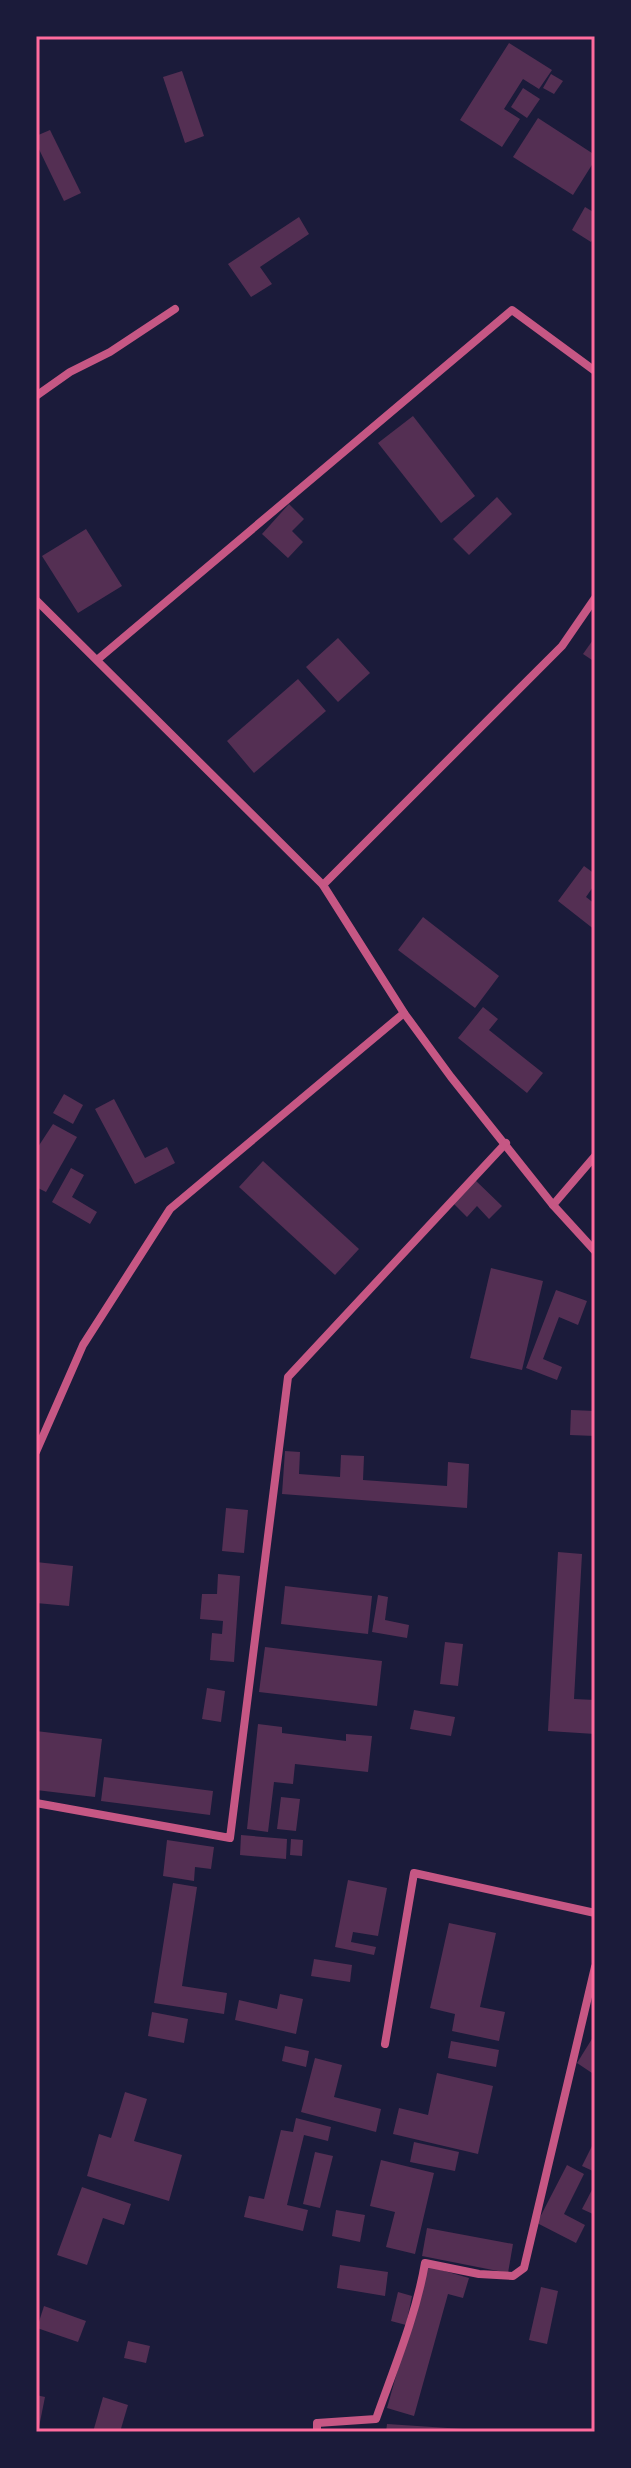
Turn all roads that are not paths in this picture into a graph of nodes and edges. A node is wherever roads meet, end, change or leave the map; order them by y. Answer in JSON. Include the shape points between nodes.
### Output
{"nodes":[{"id":1,"x":175,"y":309,"type":"dead end"},
{"id":2,"x":595,"y":371,"type":"edge"},
{"id":3,"x":36,"y":396,"type":"edge"},
{"id":4,"x":595,"y":598,"type":"edge"},
{"id":5,"x":36,"y":600,"type":"edge"},
{"id":6,"x":97,"y":660,"type":"junction"},
{"id":7,"x":323,"y":885,"type":"junction"},
{"id":8,"x":404,"y":1013,"type":"junction"},
{"id":9,"x":506,"y":1143,"type":"junction"},
{"id":10,"x":595,"y":1156,"type":"edge"},
{"id":11,"x":553,"y":1205,"type":"junction"},
{"id":12,"x":595,"y":1251,"type":"edge"},
{"id":13,"x":36,"y":1452,"type":"edge"},
{"id":14,"x":36,"y":1803,"type":"edge"},
{"id":15,"x":595,"y":1913,"type":"edge"},
{"id":16,"x":595,"y":1967,"type":"edge"},
{"id":17,"x":385,"y":2044,"type":"dead end"},
{"id":18,"x":317,"y":2432,"type":"edge"}],
"edges":[{"from":1,"to":3,"type":"street"},
{"from":2,"to":6,"type":"street","via":[[512,310]]},
{"from":4,"to":7,"type":"street","via":[[562,646]]},
{"from":5,"to":6,"type":"street"},
{"from":6,"to":7,"type":"street"},
{"from":7,"to":8,"type":"street"},
{"from":8,"to":9,"type":"street"},
{"from":8,"to":13,"type":"street","via":[[170,1209],[83,1345]]},
{"from":9,"to":11,"type":"street"},
{"from":9,"to":14,"type":"street","via":[[288,1377],[230,1838]]},
{"from":10,"to":11,"type":"street"},
{"from":11,"to":12,"type":"street"},
{"from":15,"to":17,"type":"street","via":[[414,1873]]},
{"from":16,"to":18,"type":"street","via":[[524,2268],[513,2276],[425,2263],[376,2419],[317,2423]]}]}
